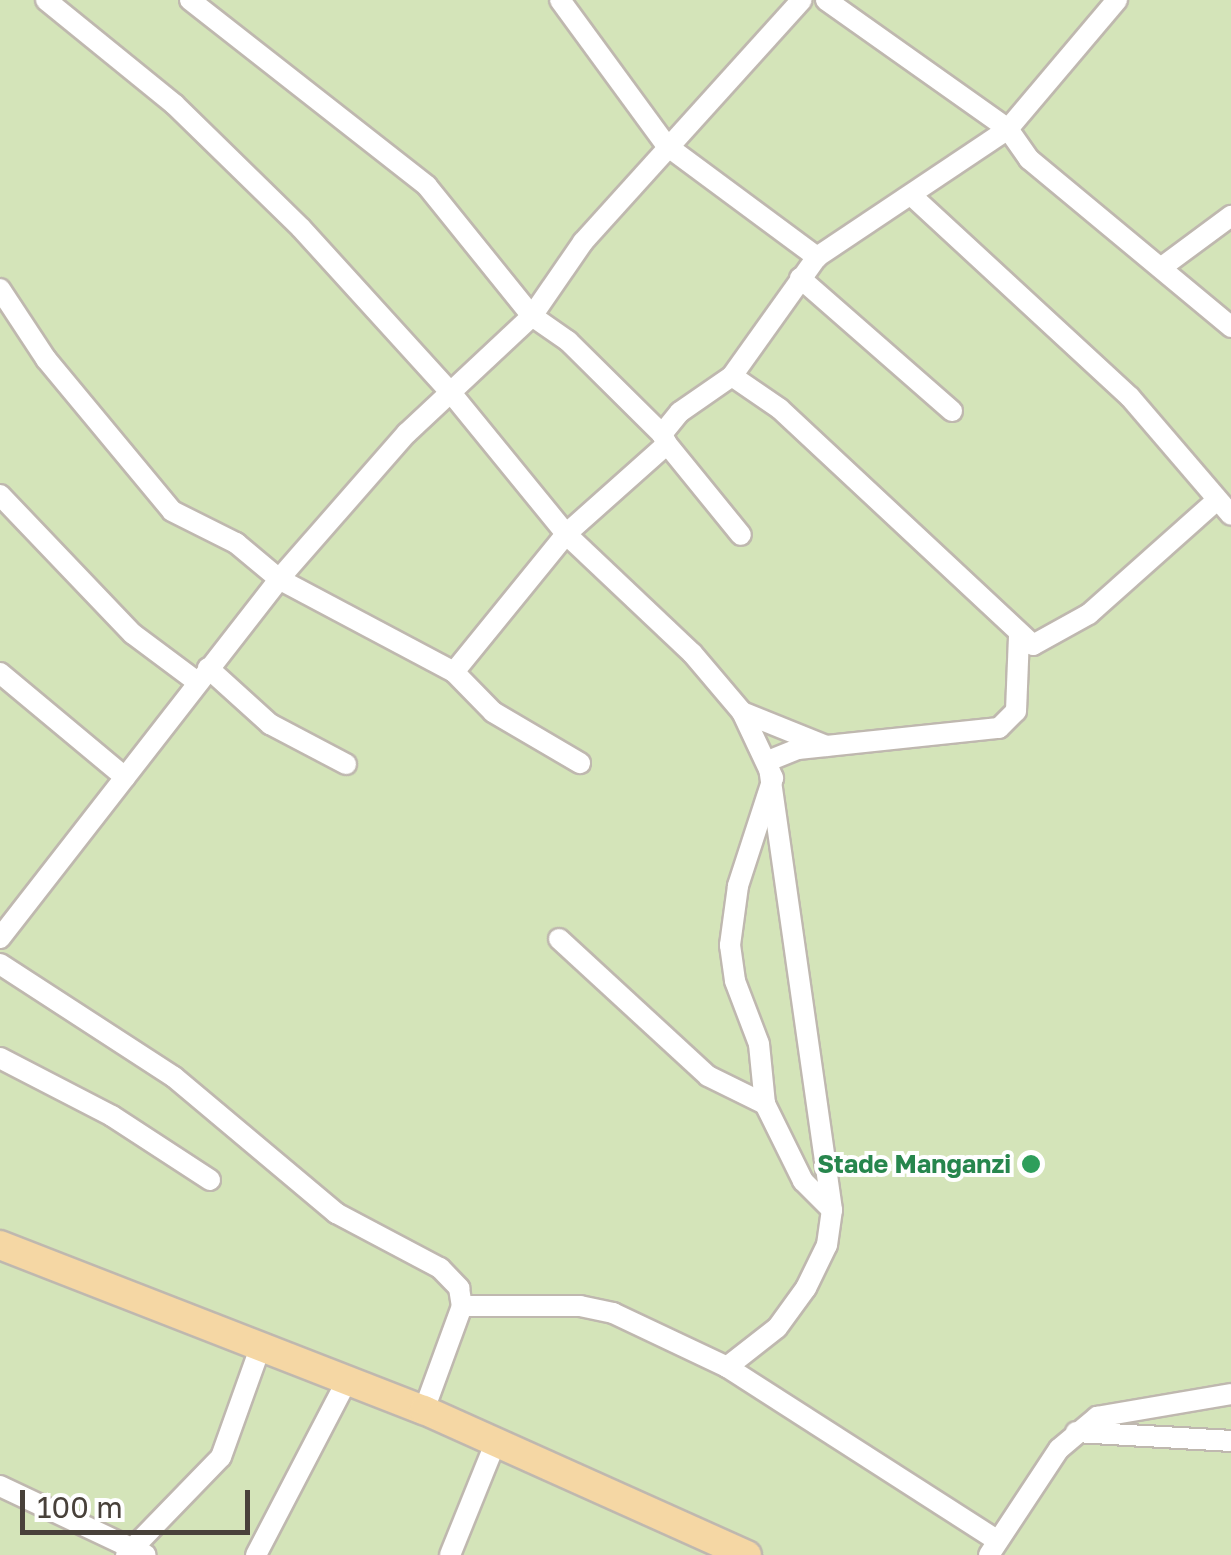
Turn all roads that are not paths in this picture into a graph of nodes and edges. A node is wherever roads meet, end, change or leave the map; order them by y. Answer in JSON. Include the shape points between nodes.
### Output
{"nodes":[{"id":1,"x":46,"y":0,"type":"edge"},
{"id":2,"x":190,"y":0,"type":"edge"},
{"id":3,"x":560,"y":0,"type":"edge"},
{"id":4,"x":802,"y":0,"type":"edge"},
{"id":5,"x":826,"y":0,"type":"edge"},
{"id":6,"x":1117,"y":0,"type":"edge"},
{"id":7,"x":1008,"y":129,"type":"junction"},
{"id":8,"x":667,"y":146,"type":"junction"},
{"id":9,"x":911,"y":195,"type":"junction"},
{"id":10,"x":1231,"y":216,"type":"edge"},
{"id":11,"x":818,"y":257,"type":"junction"},
{"id":12,"x":1162,"y":267,"type":"junction"},
{"id":13,"x":800,"y":278,"type":"junction"},
{"id":14,"x":0,"y":289,"type":"edge"},
{"id":15,"x":532,"y":316,"type":"junction"},
{"id":16,"x":1231,"y":327,"type":"edge"},
{"id":17,"x":732,"y":376,"type":"junction"},
{"id":18,"x":452,"y":394,"type":"junction"},
{"id":19,"x":952,"y":411,"type":"dead end"},
{"id":20,"x":664,"y":439,"type":"junction"},
{"id":21,"x":0,"y":495,"type":"edge"},
{"id":22,"x":1224,"y":508,"type":"edge"},
{"id":23,"x":566,"y":534,"type":"junction"},
{"id":24,"x":741,"y":535,"type":"dead end"},
{"id":25,"x":279,"y":579,"type":"junction"},
{"id":26,"x":1018,"y":636,"type":"junction"},
{"id":27,"x":454,"y":672,"type":"junction"},
{"id":28,"x":0,"y":673,"type":"edge"},
{"id":29,"x":202,"y":674,"type":"junction"},
{"id":30,"x":742,"y":712,"type":"junction"},
{"id":31,"x":826,"y":746,"type":"junction"},
{"id":32,"x":580,"y":763,"type":"dead end"},
{"id":33,"x":346,"y":764,"type":"dead end"},
{"id":34,"x":124,"y":777,"type":"junction"},
{"id":35,"x":774,"y":778,"type":"junction"},
{"id":36,"x":0,"y":938,"type":"edge"},
{"id":37,"x":558,"y":938,"type":"dead end"},
{"id":38,"x":0,"y":964,"type":"edge"},
{"id":39,"x":0,"y":1058,"type":"edge"},
{"id":40,"x":764,"y":1104,"type":"junction"},
{"id":41,"x":210,"y":1180,"type":"dead end"},
{"id":42,"x":832,"y":1210,"type":"junction"},
{"id":43,"x":0,"y":1245,"type":"edge"},
{"id":44,"x":462,"y":1306,"type":"junction"},
{"id":45,"x":260,"y":1348,"type":"junction"},
{"id":46,"x":728,"y":1368,"type":"junction"},
{"id":47,"x":346,"y":1382,"type":"junction"},
{"id":48,"x":1231,"y":1394,"type":"edge"},
{"id":49,"x":424,"y":1410,"type":"junction"},
{"id":50,"x":1076,"y":1432,"type":"junction"},
{"id":51,"x":496,"y":1441,"type":"junction"},
{"id":52,"x":1231,"y":1441,"type":"edge"},
{"id":53,"x":0,"y":1486,"type":"edge"},
{"id":54,"x":993,"y":1547,"type":"edge"},
{"id":55,"x":135,"y":1552,"type":"edge"},
{"id":56,"x":256,"y":1555,"type":"edge"},
{"id":57,"x":450,"y":1555,"type":"edge"},
{"id":58,"x":747,"y":1555,"type":"edge"}],
"edges":[{"from":1,"to":18,"type":"street","via":[[205,132]]},
{"from":2,"to":15,"type":"street","via":[[428,186]]},
{"from":3,"to":8,"type":"street"},
{"from":4,"to":8,"type":"street"},
{"from":5,"to":7,"type":"street"},
{"from":6,"to":7,"type":"street"},
{"from":7,"to":9,"type":"street"},
{"from":7,"to":12,"type":"street","via":[[1029,159]]},
{"from":8,"to":11,"type":"street"},
{"from":8,"to":15,"type":"street","via":[[583,242]]},
{"from":9,"to":11,"type":"street"},
{"from":9,"to":22,"type":"street","via":[[1130,397]]},
{"from":10,"to":12,"type":"street"},
{"from":11,"to":13,"type":"street"},
{"from":12,"to":16,"type":"street"},
{"from":13,"to":17,"type":"street"},
{"from":13,"to":19,"type":"street"},
{"from":14,"to":25,"type":"street","via":[[46,359],[152,491],[172,511],[236,542]]},
{"from":15,"to":18,"type":"street"},
{"from":15,"to":20,"type":"street","via":[[568,341]]},
{"from":17,"to":20,"type":"street"},
{"from":17,"to":26,"type":"street","via":[[780,410]]},
{"from":18,"to":23,"type":"street"},
{"from":18,"to":25,"type":"street","via":[[407,433]]},
{"from":20,"to":23,"type":"street"},
{"from":20,"to":24,"type":"street"},
{"from":21,"to":29,"type":"street","via":[[132,634]]},
{"from":22,"to":26,"type":"street","via":[[1045,642],[1033,645]]},
{"from":23,"to":27,"type":"street"},
{"from":23,"to":30,"type":"street","via":[[692,652]]},
{"from":25,"to":27,"type":"street"},
{"from":25,"to":29,"type":"street"},
{"from":26,"to":31,"type":"street","via":[[1016,711],[1000,728]]},
{"from":27,"to":32,"type":"street","via":[[493,712]]},
{"from":28,"to":34,"type":"street"},
{"from":29,"to":33,"type":"street","via":[[270,724]]},
{"from":29,"to":34,"type":"street"},
{"from":30,"to":31,"type":"street"},
{"from":30,"to":35,"type":"street"},
{"from":31,"to":35,"type":"street","via":[[781,752],[768,762]]},
{"from":34,"to":36,"type":"street"},
{"from":35,"to":40,"type":"street","via":[[738,886],[730,945],[759,1044]]},
{"from":35,"to":42,"type":"street"},
{"from":37,"to":40,"type":"street","via":[[708,1076]]},
{"from":38,"to":44,"type":"street","via":[[174,1077],[336,1213],[451,1277]]},
{"from":39,"to":41,"type":"street","via":[[112,1116]]},
{"from":40,"to":42,"type":"street","via":[[803,1180]]},
{"from":42,"to":46,"type":"street","via":[[827,1244],[806,1288],[776,1328]]},
{"from":43,"to":45,"type":"main road"},
{"from":44,"to":46,"type":"street","via":[[597,1309]]},
{"from":44,"to":49,"type":"street"},
{"from":45,"to":47,"type":"main road"},
{"from":45,"to":55,"type":"street","via":[[221,1457]]},
{"from":46,"to":54,"type":"street"},
{"from":47,"to":49,"type":"main road"},
{"from":47,"to":56,"type":"street"},
{"from":48,"to":50,"type":"street","via":[[1123,1408]]},
{"from":49,"to":51,"type":"main road"},
{"from":50,"to":52,"type":"street"},
{"from":50,"to":54,"type":"street"},
{"from":51,"to":57,"type":"street"},
{"from":51,"to":58,"type":"main road"},
{"from":53,"to":55,"type":"street"}]}
